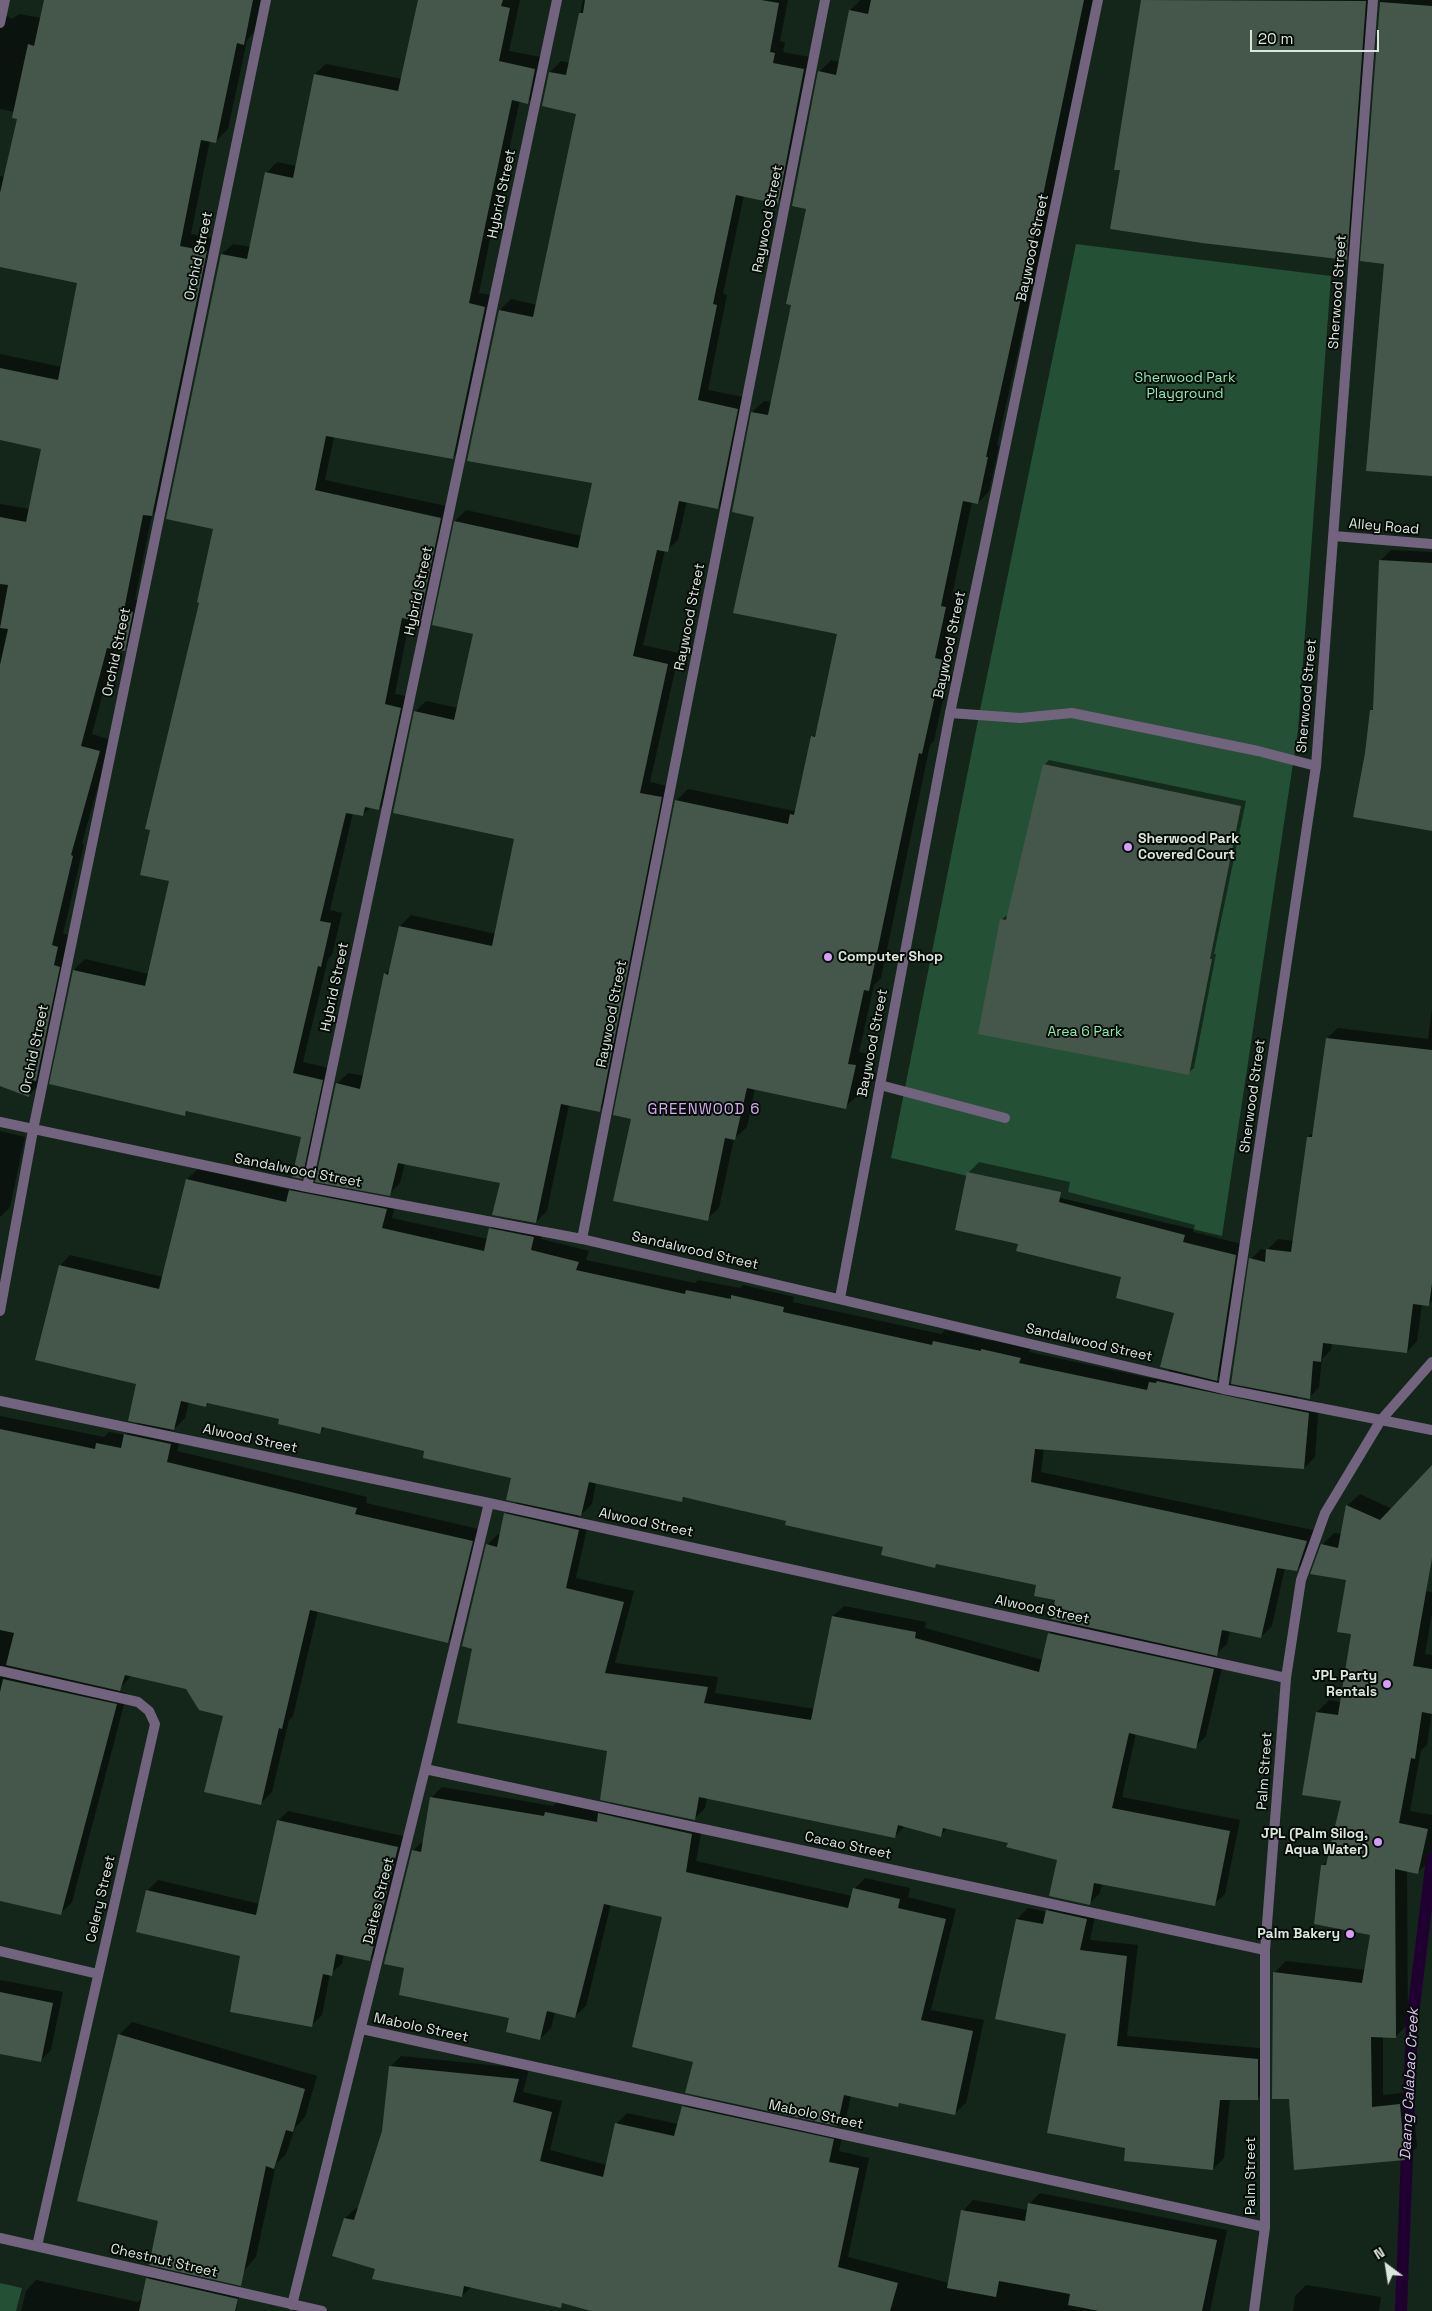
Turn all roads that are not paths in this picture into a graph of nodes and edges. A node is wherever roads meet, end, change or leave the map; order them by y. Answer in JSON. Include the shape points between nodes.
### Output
{"nodes":[{"id":1,"x":5,"y":0,"type":"edge"},
{"id":2,"x":266,"y":0,"type":"edge"},
{"id":3,"x":557,"y":0,"type":"edge"},
{"id":4,"x":825,"y":0,"type":"edge"},
{"id":5,"x":1098,"y":0,"type":"edge"},
{"id":6,"x":1373,"y":0,"type":"edge"},
{"id":7,"x":0,"y":23,"type":"edge"},
{"id":8,"x":1334,"y":536,"type":"junction"},
{"id":9,"x":1432,"y":544,"type":"edge"},
{"id":10,"x":950,"y":713,"type":"junction"},
{"id":11,"x":1316,"y":766,"type":"junction"},
{"id":12,"x":880,"y":1085,"type":"junction"},
{"id":13,"x":1006,"y":1118,"type":"dead end"},
{"id":14,"x":0,"y":1122,"type":"edge"},
{"id":15,"x":33,"y":1130,"type":"junction"},
{"id":16,"x":307,"y":1187,"type":"junction"},
{"id":17,"x":582,"y":1239,"type":"junction"},
{"id":18,"x":840,"y":1298,"type":"junction"},
{"id":19,"x":0,"y":1311,"type":"edge"},
{"id":20,"x":1432,"y":1362,"type":"edge"},
{"id":21,"x":1223,"y":1389,"type":"junction"},
{"id":22,"x":0,"y":1401,"type":"edge"},
{"id":23,"x":1381,"y":1420,"type":"junction"},
{"id":24,"x":1432,"y":1430,"type":"edge"},
{"id":25,"x":489,"y":1503,"type":"junction"},
{"id":26,"x":0,"y":1671,"type":"edge"},
{"id":27,"x":1286,"y":1678,"type":"junction"},
{"id":28,"x":425,"y":1769,"type":"junction"},
{"id":29,"x":1265,"y":1950,"type":"junction"},
{"id":30,"x":0,"y":1951,"type":"edge"},
{"id":31,"x":98,"y":1974,"type":"junction"},
{"id":32,"x":362,"y":2030,"type":"junction"},
{"id":33,"x":1265,"y":2227,"type":"junction"},
{"id":34,"x":0,"y":2238,"type":"edge"},
{"id":35,"x":37,"y":2246,"type":"junction"},
{"id":36,"x":292,"y":2305,"type":"junction"},
{"id":37,"x":322,"y":2311,"type":"edge"},
{"id":38,"x":1254,"y":2311,"type":"edge"}],
"edges":[{"from":1,"to":7,"type":"street"},
{"from":2,"to":15,"type":"street","name":"Orchid Street"},
{"from":3,"to":16,"type":"street","name":"Hybrid Street"},
{"from":4,"to":17,"type":"street","name":"Raywood Street"},
{"from":5,"to":10,"type":"street","name":"Baywood Street"},
{"from":6,"to":8,"type":"street","name":"Sherwood Street"},
{"from":8,"to":9,"type":"street","name":"Alley Road"},
{"from":8,"to":11,"type":"street","name":"Sherwood Street"},
{"from":10,"to":11,"type":"street","via":[[1020,718],[1072,713]]},
{"from":10,"to":12,"type":"street","name":"Baywood Street"},
{"from":11,"to":21,"type":"street","name":"Sherwood Street"},
{"from":12,"to":13,"type":"street"},
{"from":12,"to":18,"type":"street","name":"Baywood Street"},
{"from":14,"to":15,"type":"street","name":"Sandalwood Street"},
{"from":15,"to":16,"type":"street","name":"Sandalwood Street"},
{"from":15,"to":19,"type":"street","name":"Orchid Street"},
{"from":16,"to":17,"type":"street","name":"Sandalwood Street"},
{"from":17,"to":18,"type":"street","name":"Sandalwood Street"},
{"from":18,"to":21,"type":"street","name":"Sandalwood Street"},
{"from":20,"to":23,"type":"street","name":"Palm Street"},
{"from":21,"to":23,"type":"street","name":"Sandalwood Street"},
{"from":22,"to":25,"type":"street","name":"Alwood Street"},
{"from":23,"to":24,"type":"street","name":"Sandalwood Street"},
{"from":23,"to":27,"type":"street","name":"Palm Street","via":[[1326,1514],[1301,1580]]},
{"from":25,"to":27,"type":"street","name":"Alwood Street"},
{"from":25,"to":28,"type":"street","name":"Daites Street"},
{"from":26,"to":31,"type":"street","name":"Celery Street","via":[[138,1702],[149,1711],[155,1724]]},
{"from":27,"to":29,"type":"street","name":"Palm Street"},
{"from":28,"to":29,"type":"street","name":"Cacao Street"},
{"from":28,"to":32,"type":"street","name":"Daites Street"},
{"from":29,"to":33,"type":"street","name":"Palm Street"},
{"from":30,"to":31,"type":"street"},
{"from":31,"to":35,"type":"street","name":"Celery Street"},
{"from":32,"to":33,"type":"street","name":"Mabolo Street"},
{"from":32,"to":36,"type":"street","name":"Daites Street"},
{"from":33,"to":38,"type":"street","name":"Palm Street"},
{"from":34,"to":35,"type":"street","name":"Chestnut Street"},
{"from":35,"to":36,"type":"street","name":"Chestnut Street"},
{"from":36,"to":37,"type":"street","name":"Chestnut Street"}]}
